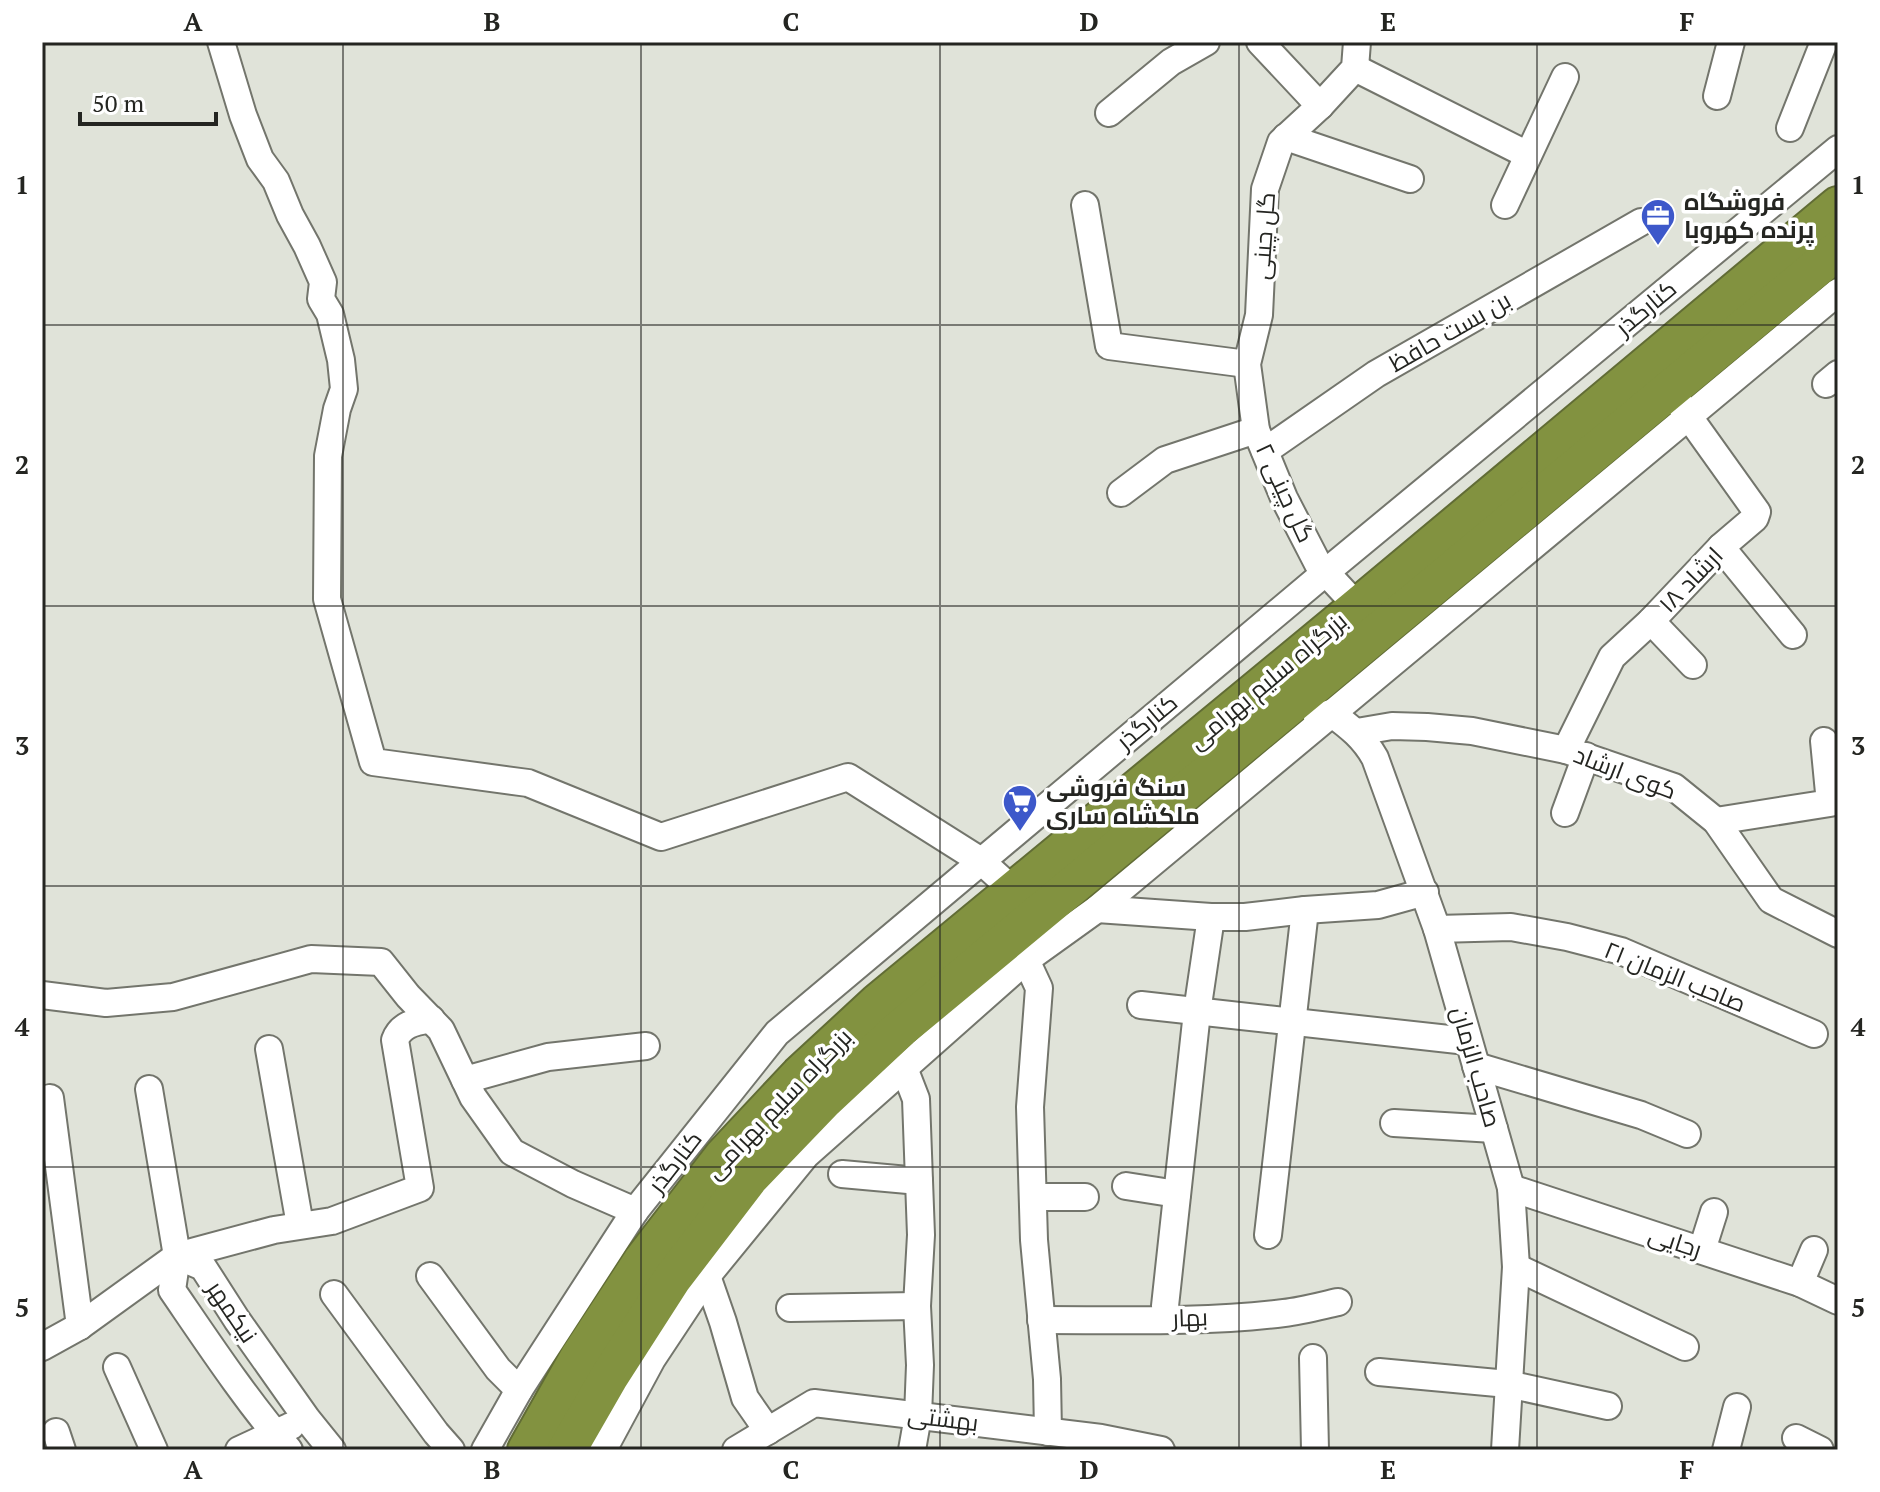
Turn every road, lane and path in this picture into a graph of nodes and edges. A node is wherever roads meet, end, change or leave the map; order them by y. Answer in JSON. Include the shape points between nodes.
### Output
{"nodes":[{"id":1,"x":221,"y":42,"type":"edge"},
{"id":2,"x":1206,"y":42,"type":"edge"},
{"id":3,"x":1260,"y":42,"type":"edge"},
{"id":4,"x":1731,"y":42,"type":"edge"},
{"id":5,"x":1824,"y":42,"type":"edge"},
{"id":6,"x":1356,"y":55,"type":"edge"},
{"id":7,"x":1565,"y":77,"type":"dead end"},
{"id":8,"x":1717,"y":96,"type":"dead end"},
{"id":9,"x":1320,"y":106,"type":"junction"},
{"id":10,"x":1109,"y":113,"type":"dead end"},
{"id":11,"x":1790,"y":128,"type":"dead end"},
{"id":12,"x":1286,"y":137,"type":"junction"},
{"id":13,"x":1838,"y":149,"type":"edge"},
{"id":14,"x":1528,"y":155,"type":"junction"},
{"id":15,"x":1410,"y":179,"type":"dead end"},
{"id":16,"x":1085,"y":205,"type":"dead end"},
{"id":17,"x":1505,"y":205,"type":"dead end"},
{"id":18,"x":1838,"y":206,"type":"edge"},
{"id":19,"x":1641,"y":222,"type":"dead end"},
{"id":20,"x":1838,"y":250,"type":"edge"},
{"id":21,"x":1838,"y":292,"type":"edge"},
{"id":22,"x":1247,"y":364,"type":"junction"},
{"id":23,"x":1679,"y":403,"type":"junction"},
{"id":24,"x":1261,"y":440,"type":"junction"},
{"id":25,"x":1121,"y":493,"type":"dead end"},
{"id":26,"x":1721,"y":547,"type":"junction"},
{"id":27,"x":1326,"y":572,"type":"junction"},
{"id":28,"x":1433,"y":588,"type":"junction"},
{"id":29,"x":1358,"y":607,"type":"junction"},
{"id":30,"x":1651,"y":621,"type":"junction"},
{"id":31,"x":1793,"y":635,"type":"dead end"},
{"id":32,"x":1418,"y":641,"type":"junction"},
{"id":33,"x":1693,"y":665,"type":"dead end"},
{"id":34,"x":1331,"y":713,"type":"junction"},
{"id":35,"x":1357,"y":732,"type":"junction"},
{"id":36,"x":1253,"y":738,"type":"junction"},
{"id":37,"x":1824,"y":741,"type":"dead end"},
{"id":38,"x":1576,"y":753,"type":"junction"},
{"id":39,"x":1565,"y":813,"type":"dead end"},
{"id":40,"x":1716,"y":821,"type":"junction"},
{"id":41,"x":981,"y":861,"type":"junction"},
{"id":42,"x":1014,"y":891,"type":"junction"},
{"id":43,"x":1425,"y":892,"type":"junction"},
{"id":44,"x":1097,"y":909,"type":"junction"},
{"id":45,"x":1305,"y":910,"type":"junction"},
{"id":46,"x":1211,"y":917,"type":"junction"},
{"id":47,"x":1437,"y":929,"type":"junction"},
{"id":48,"x":1838,"y":934,"type":"edge"},
{"id":49,"x":1026,"y":960,"type":"junction"},
{"id":50,"x":42,"y":995,"type":"edge"},
{"id":51,"x":1141,"y":1005,"type":"dead end"},
{"id":52,"x":1197,"y":1012,"type":"junction"},
{"id":53,"x":431,"y":1019,"type":"junction"},
{"id":54,"x":1293,"y":1022,"type":"junction"},
{"id":55,"x":1814,"y":1034,"type":"dead end"},
{"id":56,"x":646,"y":1046,"type":"dead end"},
{"id":57,"x":269,"y":1049,"type":"dead end"},
{"id":58,"x":1472,"y":1053,"type":"junction"},
{"id":59,"x":904,"y":1068,"type":"junction"},
{"id":60,"x":465,"y":1080,"type":"junction"},
{"id":61,"x":149,"y":1089,"type":"dead end"},
{"id":62,"x":50,"y":1098,"type":"dead end"},
{"id":63,"x":1394,"y":1123,"type":"dead end"},
{"id":64,"x":1494,"y":1129,"type":"junction"},
{"id":65,"x":1687,"y":1134,"type":"dead end"},
{"id":66,"x":842,"y":1174,"type":"dead end"},
{"id":67,"x":919,"y":1181,"type":"junction"},
{"id":68,"x":1126,"y":1186,"type":"dead end"},
{"id":69,"x":1511,"y":1188,"type":"junction"},
{"id":70,"x":1177,"y":1194,"type":"junction"},
{"id":71,"x":1033,"y":1197,"type":"junction"},
{"id":72,"x":1085,"y":1197,"type":"dead end"},
{"id":73,"x":635,"y":1211,"type":"junction"},
{"id":74,"x":1714,"y":1212,"type":"dead end"},
{"id":75,"x":300,"y":1225,"type":"junction"},
{"id":76,"x":1268,"y":1235,"type":"dead end"},
{"id":77,"x":1702,"y":1250,"type":"junction"},
{"id":78,"x":1814,"y":1250,"type":"dead end"},
{"id":79,"x":177,"y":1256,"type":"junction"},
{"id":80,"x":1516,"y":1267,"type":"junction"},
{"id":81,"x":430,"y":1276,"type":"dead end"},
{"id":82,"x":707,"y":1276,"type":"junction"},
{"id":83,"x":1800,"y":1283,"type":"junction"},
{"id":84,"x":334,"y":1294,"type":"dead end"},
{"id":85,"x":1838,"y":1301,"type":"edge"},
{"id":86,"x":1338,"y":1302,"type":"dead end"},
{"id":87,"x":917,"y":1306,"type":"junction"},
{"id":88,"x":790,"y":1308,"type":"dead end"},
{"id":89,"x":1041,"y":1320,"type":"junction"},
{"id":90,"x":1169,"y":1320,"type":"junction"},
{"id":91,"x":80,"y":1326,"type":"junction"},
{"id":92,"x":42,"y":1347,"type":"edge"},
{"id":93,"x":1685,"y":1347,"type":"dead end"},
{"id":94,"x":1313,"y":1358,"type":"dead end"},
{"id":95,"x":117,"y":1367,"type":"dead end"},
{"id":96,"x":1379,"y":1372,"type":"dead end"},
{"id":97,"x":1508,"y":1384,"type":"junction"},
{"id":98,"x":519,"y":1390,"type":"junction"},
{"id":99,"x":1608,"y":1406,"type":"dead end"},
{"id":100,"x":1737,"y":1407,"type":"dead end"},
{"id":101,"x":918,"y":1416,"type":"junction"},
{"id":102,"x":307,"y":1419,"type":"junction"},
{"id":103,"x":768,"y":1431,"type":"junction"},
{"id":104,"x":1048,"y":1432,"type":"junction"},
{"id":105,"x":1796,"y":1438,"type":"dead end"},
{"id":106,"x":1014,"y":1439,"type":"edge"},
{"id":107,"x":282,"y":1442,"type":"edge"},
{"id":108,"x":584,"y":1444,"type":"edge"},
{"id":109,"x":154,"y":1450,"type":"edge"},
{"id":110,"x":239,"y":1450,"type":"edge"},
{"id":111,"x":332,"y":1450,"type":"edge"},
{"id":112,"x":451,"y":1450,"type":"edge"},
{"id":113,"x":485,"y":1450,"type":"edge"},
{"id":114,"x":527,"y":1450,"type":"edge"},
{"id":115,"x":736,"y":1450,"type":"edge"},
{"id":116,"x":912,"y":1450,"type":"edge"},
{"id":117,"x":1161,"y":1450,"type":"edge"},
{"id":118,"x":1315,"y":1450,"type":"edge"},
{"id":119,"x":1505,"y":1450,"type":"edge"},
{"id":120,"x":1726,"y":1450,"type":"edge"},
{"id":121,"x":1820,"y":1450,"type":"edge"}],
"edges":[{"from":1,"to":41,"type":"street","via":[[260,159],[276,181],[323,282],[321,299],[341,360],[344,389],[328,456],[327,599],[373,762],[528,783],[661,837],[848,777]]},
{"from":2,"to":10,"type":"street","via":[[1171,62]]},
{"from":3,"to":9,"type":"street"},
{"from":4,"to":8,"type":"street"},
{"from":5,"to":11,"type":"street"},
{"from":6,"to":9,"type":"street","name":"گل چینی"},
{"from":6,"to":14,"type":"street"},
{"from":7,"to":14,"type":"street"},
{"from":9,"to":12,"type":"street","name":"گل چینی"},
{"from":12,"to":15,"type":"street"},
{"from":12,"to":22,"type":"street","name":"گل چینی","via":[[1265,189],[1259,315]]},
{"from":13,"to":27,"type":"street","name":"کنارگذر"},
{"from":14,"to":17,"type":"street"},
{"from":16,"to":22,"type":"street","via":[[1109,346]]},
{"from":18,"to":29,"type":"highway","name":"بزرگراه سلیم بهرامی"},
{"from":19,"to":24,"type":"street","name":"بن بست حافظ"},
{"from":20,"to":23,"type":"highway","name":"بزرگراه سلیم بهرامی"},
{"from":21,"to":23,"type":"street"},
{"from":22,"to":24,"type":"street","name":"گل چینی ۲"},
{"from":23,"to":26,"type":"street","name":"ارشاد ۱۸","via":[[1757,512]]},
{"from":23,"to":28,"type":"highway","name":"بزرگراه سلیم بهرامی"},
{"from":23,"to":32,"type":"street"},
{"from":24,"to":25,"type":"street","name":"بن بست حافظ","via":[[1165,460]]},
{"from":24,"to":27,"type":"street","name":"گل چینی ۲","via":[[1284,498]]},
{"from":26,"to":30,"type":"street","name":"ارشاد ۱۸"},
{"from":26,"to":31,"type":"street"},
{"from":27,"to":29,"type":"street","name":"گل چینی ۲"},
{"from":27,"to":41,"type":"street","name":"کنارگذر"},
{"from":28,"to":32,"type":"street"},
{"from":28,"to":36,"type":"highway","name":"بزرگراه سلیم بهرامی"},
{"from":29,"to":42,"type":"highway","name":"بزرگراه سلیم بهرامی"},
{"from":30,"to":33,"type":"street"},
{"from":30,"to":38,"type":"street","name":"ارشاد ۱۸","via":[[1612,657]]},
{"from":32,"to":34,"type":"street"},
{"from":34,"to":35,"type":"street","name":"صاحب الزمان"},
{"from":34,"to":36,"type":"street"},
{"from":34,"to":44,"type":"street"},
{"from":35,"to":38,"type":"street","name":"کوی ارشاد","via":[[1392,726],[1472,731]]},
{"from":35,"to":43,"type":"street","name":"صاحب الزمان","via":[[1375,758]]},
{"from":36,"to":108,"type":"highway","name":"بزرگراه سلیم بهرامی","via":[[900,1029],[750,1177],[672,1279],[609,1377]]},
{"from":37,"to":40,"type":"street","via":[[1830,803]]},
{"from":38,"to":39,"type":"street","name":"ارشاد ۱۸"},
{"from":38,"to":40,"type":"street","name":"کوی ارشاد","via":[[1674,787]]},
{"from":40,"to":48,"type":"street","name":"کوی ارشاد","via":[[1771,900]]},
{"from":41,"to":42,"type":"street"},
{"from":41,"to":73,"type":"street","name":"کنارگذر","via":[[777,1033]]},
{"from":42,"to":114,"type":"highway","name":"بزرگراه سلیم بهرامی","via":[[878,1003],[724,1156],[642,1262]]},
{"from":43,"to":45,"type":"street","via":[[1378,905]]},
{"from":43,"to":47,"type":"street","name":"صاحب الزمان"},
{"from":44,"to":46,"type":"street"},
{"from":44,"to":49,"type":"street"},
{"from":45,"to":46,"type":"street"},
{"from":45,"to":54,"type":"street"},
{"from":46,"to":52,"type":"street"},
{"from":47,"to":55,"type":"street","name":"صاحب الزمان ۲۱","via":[[1511,927],[1621,951]]},
{"from":47,"to":58,"type":"street","name":"صاحب الزمان"},
{"from":49,"to":59,"type":"street"},
{"from":49,"to":71,"type":"street","via":[[1039,988],[1030,1107]]},
{"from":50,"to":53,"type":"street","via":[[106,1003],[173,997],[311,959],[381,962]]},
{"from":51,"to":52,"type":"street"},
{"from":52,"to":54,"type":"street"},
{"from":52,"to":70,"type":"street"},
{"from":53,"to":60,"type":"street"},
{"from":53,"to":75,"type":"street","via":[[413,1022],[398,1031],[395,1040],[420,1188],[332,1221]]},
{"from":54,"to":58,"type":"street"},
{"from":54,"to":76,"type":"street"},
{"from":56,"to":60,"type":"street","via":[[548,1057]]},
{"from":57,"to":75,"type":"street"},
{"from":58,"to":64,"type":"street","name":"صاحب الزمان"},
{"from":58,"to":65,"type":"street"},
{"from":59,"to":67,"type":"street","via":[[916,1099]]},
{"from":59,"to":82,"type":"street","via":[[806,1155]]},
{"from":60,"to":73,"type":"street","via":[[512,1152]]},
{"from":61,"to":79,"type":"street"},
{"from":62,"to":91,"type":"street"},
{"from":63,"to":64,"type":"street"},
{"from":64,"to":69,"type":"street","name":"صاحب الزمان"},
{"from":66,"to":67,"type":"street"},
{"from":67,"to":87,"type":"street"},
{"from":68,"to":70,"type":"street"},
{"from":69,"to":77,"type":"street","name":"رجایی"},
{"from":69,"to":80,"type":"street","name":"صاحب الزمان"},
{"from":70,"to":90,"type":"street","via":[[1165,1306]]},
{"from":71,"to":72,"type":"street"},
{"from":71,"to":89,"type":"street"},
{"from":73,"to":98,"type":"street","name":"کنارگذر"},
{"from":74,"to":77,"type":"street"},
{"from":75,"to":79,"type":"street"},
{"from":77,"to":83,"type":"street","name":"رجایی"},
{"from":78,"to":83,"type":"street"},
{"from":79,"to":91,"type":"street"},
{"from":79,"to":102,"type":"street","name":"نیکمهر","via":[[203,1267]]},
{"from":79,"to":107,"type":"street","name":"نیکمهر","via":[[172,1290]]},
{"from":80,"to":93,"type":"street"},
{"from":80,"to":97,"type":"street","name":"صاحب الزمان"},
{"from":81,"to":98,"type":"street"},
{"from":82,"to":103,"type":"street","via":[[745,1398]]},
{"from":82,"to":108,"type":"street","via":[[652,1359]]},
{"from":83,"to":85,"type":"street","name":"رجایی"},
{"from":84,"to":112,"type":"street"},
{"from":86,"to":90,"type":"street","name":"بهار","via":[[1285,1313]]},
{"from":87,"to":88,"type":"street"},
{"from":87,"to":101,"type":"street"},
{"from":89,"to":90,"type":"street","name":"بهار"},
{"from":89,"to":104,"type":"street"},
{"from":91,"to":92,"type":"street"},
{"from":94,"to":118,"type":"street"},
{"from":95,"to":109,"type":"street"},
{"from":96,"to":97,"type":"street"},
{"from":97,"to":99,"type":"street"},
{"from":97,"to":119,"type":"street","name":"صاحب الزمان"},
{"from":98,"to":113,"type":"street","name":"کنارگذر"},
{"from":100,"to":120,"type":"street"},
{"from":101,"to":103,"type":"street","name":"بهشتی","via":[[814,1403]]},
{"from":101,"to":106,"type":"street","name":"بهشتی"},
{"from":101,"to":116,"type":"street"},
{"from":102,"to":107,"type":"street"},
{"from":102,"to":111,"type":"street","name":"نیکمهر"},
{"from":103,"to":115,"type":"street","name":"بهشتی"},
{"from":104,"to":106,"type":"street","name":"بهشتی"},
{"from":104,"to":117,"type":"street","name":"بهشتی"},
{"from":105,"to":121,"type":"street"},
{"from":107,"to":110,"type":"street"}]}
